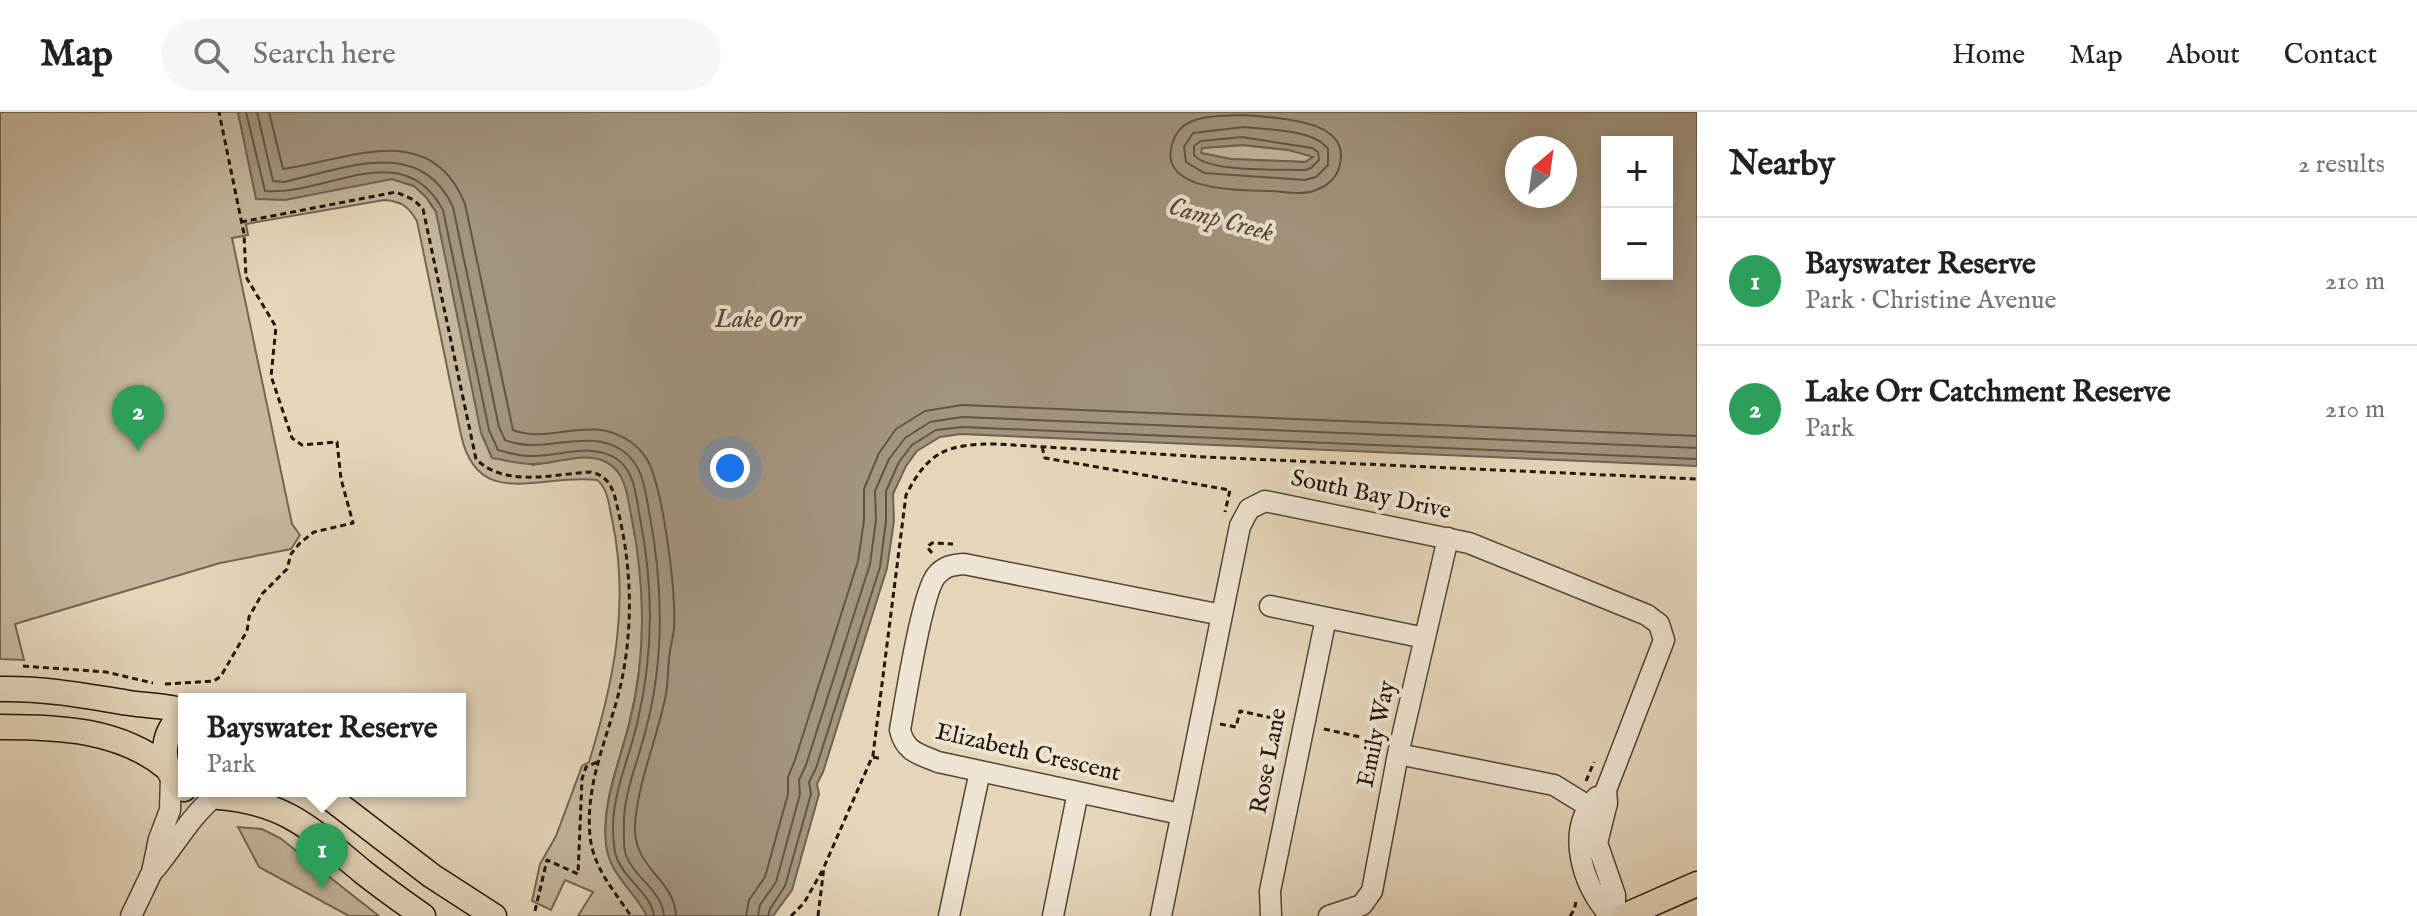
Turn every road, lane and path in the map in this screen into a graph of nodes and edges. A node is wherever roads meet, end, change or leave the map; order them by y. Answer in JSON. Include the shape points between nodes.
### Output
{"nodes":[{"id":1,"x":219,"y":112,"type":"edge"},
{"id":2,"x":241,"y":222,"type":"junction"},
{"id":3,"x":1042,"y":447,"type":"junction"},
{"id":4,"x":1697,"y":479,"type":"edge"},
{"id":5,"x":1224,"y":514,"type":"dead end"},
{"id":6,"x":1448,"y":538,"type":"junction"},
{"id":7,"x":956,"y":545,"type":"dead end"},
{"id":8,"x":932,"y":553,"type":"dead end"},
{"id":9,"x":1270,"y":606,"type":"dead end"},
{"id":10,"x":1222,"y":615,"type":"junction"},
{"id":11,"x":1326,"y":618,"type":"junction"},
{"id":12,"x":1425,"y":638,"type":"junction"},
{"id":13,"x":16,"y":666,"type":"dead end"},
{"id":14,"x":0,"y":689,"type":"edge"},
{"id":15,"x":178,"y":710,"type":"edge"},
{"id":16,"x":178,"y":717,"type":"edge"},
{"id":17,"x":1216,"y":723,"type":"dead end"},
{"id":18,"x":1295,"y":723,"type":"dead end"},
{"id":19,"x":0,"y":727,"type":"edge"},
{"id":20,"x":1312,"y":727,"type":"dead end"},
{"id":21,"x":1392,"y":748,"type":"junction"},
{"id":22,"x":1597,"y":756,"type":"dead end"},
{"id":23,"x":873,"y":757,"type":"junction"},
{"id":24,"x":882,"y":759,"type":"dead end"},
{"id":25,"x":597,"y":762,"type":"junction"},
{"id":26,"x":980,"y":771,"type":"junction"},
{"id":27,"x":178,"y":781,"type":"edge"},
{"id":28,"x":1606,"y":790,"type":"junction"},
{"id":29,"x":1078,"y":792,"type":"junction"},
{"id":30,"x":219,"y":797,"type":"edge"},
{"id":31,"x":231,"y":797,"type":"edge"},
{"id":32,"x":329,"y":797,"type":"edge"},
{"id":33,"x":1585,"y":798,"type":"junction"},
{"id":34,"x":1180,"y":814,"type":"junction"},
{"id":35,"x":824,"y":867,"type":"junction"},
{"id":36,"x":152,"y":872,"type":"junction"},
{"id":37,"x":1697,"y":884,"type":"edge"},
{"id":38,"x":1577,"y":894,"type":"dead end"},
{"id":39,"x":535,"y":911,"type":"dead end"},
{"id":40,"x":131,"y":916,"type":"edge"},
{"id":41,"x":423,"y":916,"type":"edge"},
{"id":42,"x":494,"y":916,"type":"edge"},
{"id":43,"x":631,"y":916,"type":"edge"},
{"id":44,"x":791,"y":916,"type":"edge"},
{"id":45,"x":818,"y":916,"type":"edge"},
{"id":46,"x":949,"y":916,"type":"edge"},
{"id":47,"x":1053,"y":916,"type":"edge"},
{"id":48,"x":1161,"y":916,"type":"edge"},
{"id":49,"x":1271,"y":916,"type":"edge"},
{"id":50,"x":1329,"y":916,"type":"edge"},
{"id":51,"x":1570,"y":916,"type":"edge"},
{"id":52,"x":1612,"y":916,"type":"edge"},
{"id":53,"x":1624,"y":916,"type":"edge"}],
"edges":[{"from":1,"to":2,"type":"path"},
{"from":2,"to":13,"type":"path","via":[[246,277],[276,327],[271,376],[292,438],[302,445],[337,442],[353,523],[314,532],[300,543],[287,569],[262,594],[247,631],[214,681],[154,683],[106,672]]},
{"from":2,"to":25,"type":"path","via":[[396,192],[414,200],[423,209],[476,459],[499,475],[591,472],[611,483],[626,546],[628,633],[620,689]]},
{"from":3,"to":4,"type":"path"},
{"from":3,"to":5,"type":"path","via":[[1045,458],[1230,490]]},
{"from":3,"to":23,"type":"path","via":[[966,444],[934,456],[919,469],[906,495]]},
{"from":6,"to":10,"type":"street","name":"South Bay Drive","via":[[1276,501],[1255,504],[1240,526]]},
{"from":6,"to":12,"type":"street","name":"Emily Way"},
{"from":6,"to":28,"type":"street","name":"South Bay Drive","via":[[1659,624],[1664,640]]},
{"from":7,"to":8,"type":"path","via":[[932,543],[927,547]]},
{"from":9,"to":11,"type":"street"},
{"from":10,"to":26,"type":"street","name":"Elizabeth Crescent","via":[[949,565],[934,577],[924,608],[900,730],[910,751]]},
{"from":10,"to":34,"type":"street","name":"South Bay Drive"},
{"from":11,"to":12,"type":"street"},
{"from":11,"to":49,"type":"street","name":"Rose Lane","via":[[1270,891]]},
{"from":12,"to":21,"type":"street","name":"Emily Way"},
{"from":14,"to":15,"type":"main road","via":[[73,693]]},
{"from":16,"to":27,"type":"main road","via":[[164,752]]},
{"from":17,"to":18,"type":"path","via":[[1236,727],[1240,711]]},
{"from":19,"to":27,"type":"main road","via":[[74,731],[122,741],[149,754]]},
{"from":20,"to":21,"type":"path"},
{"from":21,"to":33,"type":"street","via":[[1554,785]]},
{"from":21,"to":50,"type":"street","name":"Emily Way","via":[[1372,891],[1362,905]]},
{"from":22,"to":33,"type":"path"},
{"from":23,"to":24,"type":"path"},
{"from":23,"to":35,"type":"path"},
{"from":25,"to":39,"type":"path","via":[[586,767],[582,779],[578,874],[547,860]]},
{"from":25,"to":43,"type":"path","via":[[590,815],[595,860]]},
{"from":26,"to":29,"type":"street","name":"Elizabeth Crescent"},
{"from":26,"to":46,"type":"street"},
{"from":27,"to":36,"type":"street"},
{"from":28,"to":33,"type":"street","name":"South Bay Drive"},
{"from":28,"to":52,"type":"street","name":"South Bay Drive","via":[[1597,843],[1615,895]]},
{"from":29,"to":34,"type":"street","name":"Elizabeth Crescent"},
{"from":29,"to":47,"type":"street"},
{"from":30,"to":36,"type":"street","via":[[198,810]]},
{"from":31,"to":41,"type":"main road","via":[[294,817]]},
{"from":32,"to":42,"type":"main road","via":[[414,864]]},
{"from":33,"to":52,"type":"street","name":"South Bay Drive","via":[[1577,835],[1580,852],[1598,902]]},
{"from":34,"to":48,"type":"street","name":"South Bay Drive"},
{"from":35,"to":44,"type":"path"},
{"from":35,"to":45,"type":"path"},
{"from":36,"to":40,"type":"street"},
{"from":37,"to":53,"type":"main road"},
{"from":38,"to":51,"type":"path"}]}
